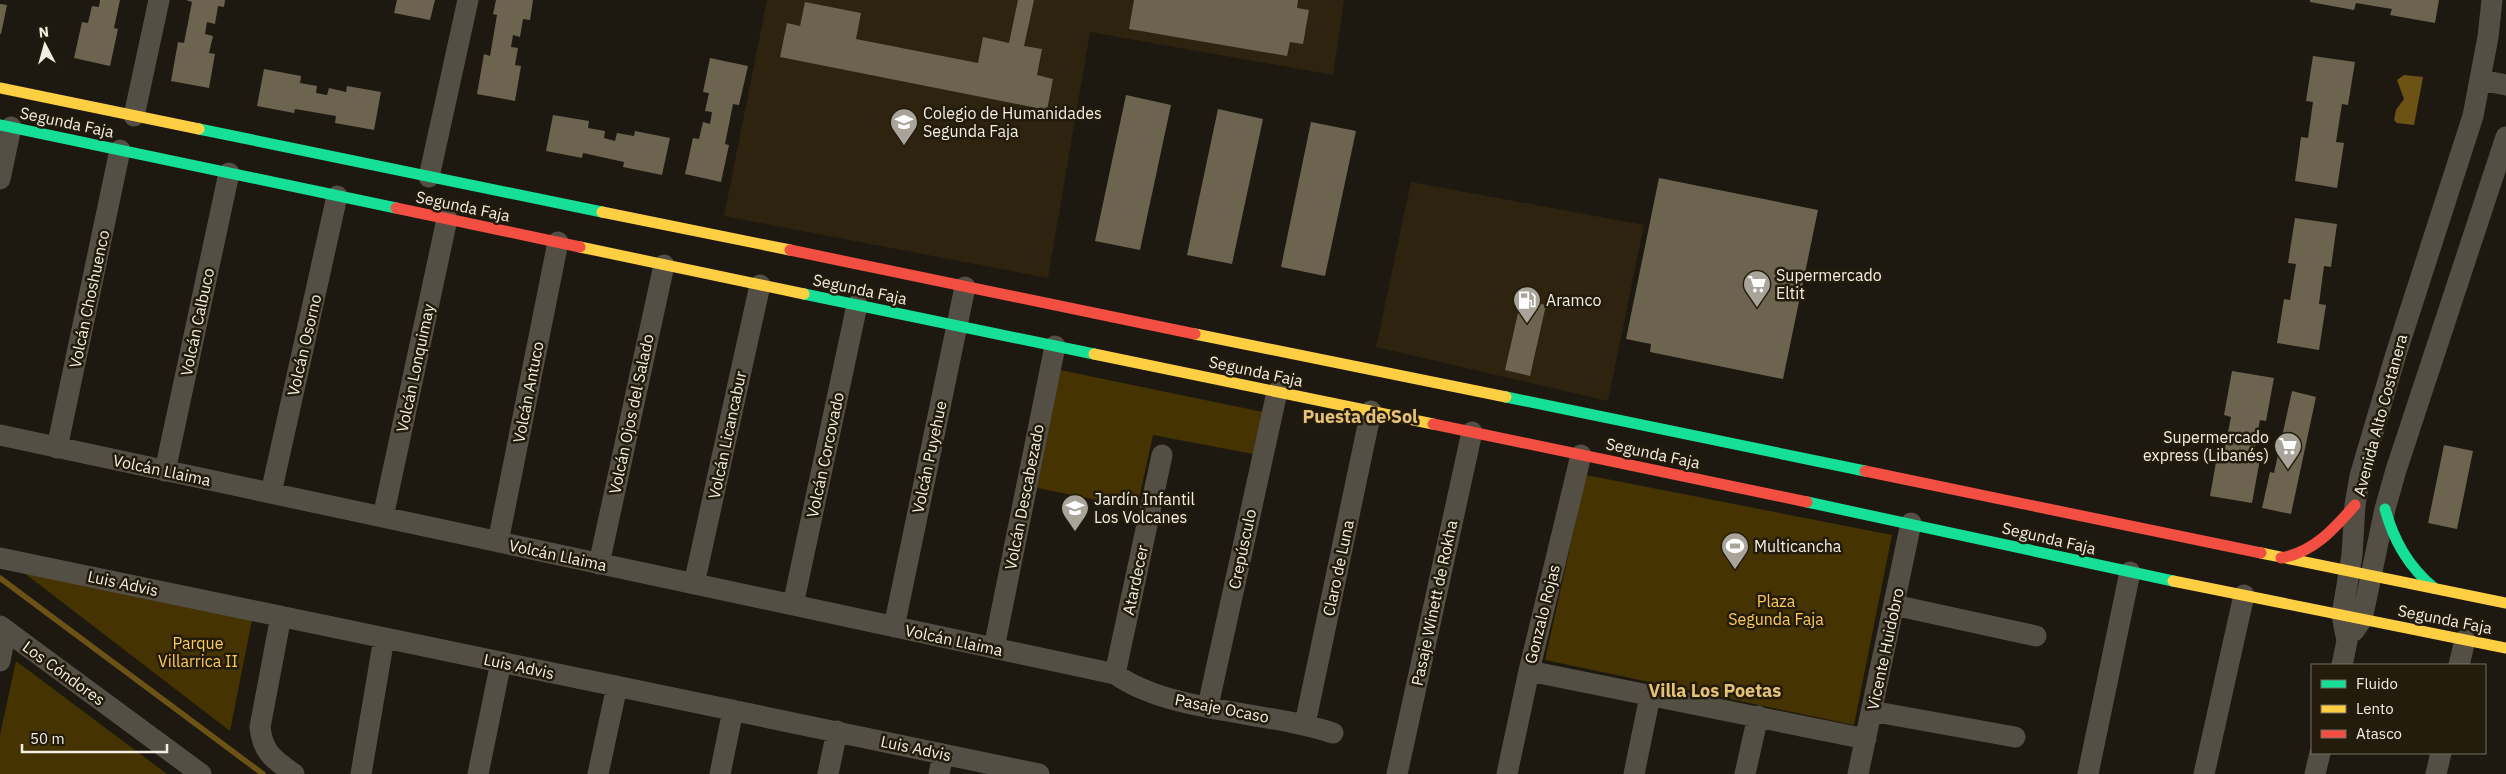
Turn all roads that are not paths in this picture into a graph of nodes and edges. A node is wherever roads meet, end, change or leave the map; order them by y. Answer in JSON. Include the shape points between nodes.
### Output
{"nodes":[{"id":1,"x":159,"y":0,"type":"edge"},
{"id":2,"x":468,"y":0,"type":"edge"},
{"id":3,"x":2492,"y":0,"type":"edge"},
{"id":4,"x":2481,"y":80,"type":"junction"},
{"id":5,"x":2506,"y":84,"type":"edge"},
{"id":6,"x":0,"y":88,"type":"edge"},
{"id":7,"x":134,"y":116,"type":"junction"},
{"id":8,"x":5,"y":126,"type":"edge"},
{"id":9,"x":2506,"y":137,"type":"edge"},
{"id":10,"x":120,"y":150,"type":"junction"},
{"id":11,"x":229,"y":173,"type":"junction"},
{"id":12,"x":429,"y":177,"type":"junction"},
{"id":13,"x":0,"y":179,"type":"edge"},
{"id":14,"x":337,"y":196,"type":"junction"},
{"id":15,"x":447,"y":219,"type":"junction"},
{"id":16,"x":558,"y":242,"type":"junction"},
{"id":17,"x":664,"y":265,"type":"junction"},
{"id":18,"x":760,"y":285,"type":"junction"},
{"id":19,"x":965,"y":287,"type":"junction"},
{"id":20,"x":857,"y":305,"type":"junction"},
{"id":21,"x":956,"y":326,"type":"junction"},
{"id":22,"x":1055,"y":346,"type":"junction"},
{"id":23,"x":1277,"y":392,"type":"junction"},
{"id":24,"x":1371,"y":411,"type":"junction"},
{"id":25,"x":1472,"y":432,"type":"junction"},
{"id":26,"x":2372,"y":433,"type":"junction"},
{"id":27,"x":0,"y":435,"type":"edge"},
{"id":28,"x":2404,"y":445,"type":"junction"},
{"id":29,"x":57,"y":448,"type":"junction"},
{"id":30,"x":1581,"y":455,"type":"junction"},
{"id":31,"x":1162,"y":456,"type":"dead end"},
{"id":32,"x":165,"y":471,"type":"junction"},
{"id":33,"x":271,"y":493,"type":"junction"},
{"id":34,"x":2355,"y":505,"type":"junction"},
{"id":35,"x":2385,"y":509,"type":"junction"},
{"id":36,"x":382,"y":517,"type":"junction"},
{"id":37,"x":1911,"y":523,"type":"junction"},
{"id":38,"x":498,"y":542,"type":"junction"},
{"id":39,"x":0,"y":558,"type":"edge"},
{"id":40,"x":2279,"y":558,"type":"junction"},
{"id":41,"x":599,"y":564,"type":"junction"},
{"id":42,"x":2130,"y":572,"type":"junction"},
{"id":43,"x":2349,"y":572,"type":"junction"},
{"id":44,"x":2371,"y":576,"type":"junction"},
{"id":45,"x":694,"y":584,"type":"junction"},
{"id":46,"x":2434,"y":588,"type":"junction"},
{"id":47,"x":2244,"y":595,"type":"junction"},
{"id":48,"x":2506,"y":603,"type":"edge"},
{"id":49,"x":793,"y":605,"type":"junction"},
{"id":50,"x":1894,"y":605,"type":"junction"},
{"id":51,"x":281,"y":616,"type":"junction"},
{"id":52,"x":2352,"y":617,"type":"junction"},
{"id":53,"x":894,"y":627,"type":"junction"},
{"id":54,"x":3,"y":628,"type":"edge"},
{"id":55,"x":2036,"y":636,"type":"dead end"},
{"id":56,"x":384,"y":638,"type":"junction"},
{"id":57,"x":2465,"y":640,"type":"junction"},
{"id":58,"x":994,"y":648,"type":"junction"},
{"id":59,"x":2506,"y":648,"type":"edge"},
{"id":60,"x":0,"y":661,"type":"edge"},
{"id":61,"x":500,"y":662,"type":"junction"},
{"id":62,"x":2342,"y":664,"type":"edge"},
{"id":63,"x":2460,"y":664,"type":"edge"},
{"id":64,"x":1529,"y":671,"type":"junction"},
{"id":65,"x":1115,"y":674,"type":"junction"},
{"id":66,"x":617,"y":686,"type":"junction"},
{"id":67,"x":1650,"y":696,"type":"junction"},
{"id":68,"x":1208,"y":706,"type":"junction"},
{"id":69,"x":733,"y":710,"type":"junction"},
{"id":70,"x":1871,"y":710,"type":"junction"},
{"id":71,"x":1758,"y":716,"type":"junction"},
{"id":72,"x":1305,"y":724,"type":"junction"},
{"id":73,"x":837,"y":731,"type":"junction"},
{"id":74,"x":1333,"y":734,"type":"dead end"},
{"id":75,"x":2015,"y":737,"type":"dead end"},
{"id":76,"x":1866,"y":739,"type":"junction"},
{"id":77,"x":2320,"y":754,"type":"edge"},
{"id":78,"x":2441,"y":754,"type":"edge"},
{"id":79,"x":941,"y":764,"type":"edge"},
{"id":80,"x":201,"y":774,"type":"edge"},
{"id":81,"x":294,"y":774,"type":"edge"},
{"id":82,"x":361,"y":774,"type":"edge"},
{"id":83,"x":478,"y":774,"type":"edge"},
{"id":84,"x":598,"y":774,"type":"edge"},
{"id":85,"x":720,"y":774,"type":"edge"},
{"id":86,"x":828,"y":774,"type":"edge"},
{"id":87,"x":1039,"y":774,"type":"edge"},
{"id":88,"x":1397,"y":774,"type":"edge"},
{"id":89,"x":1507,"y":774,"type":"edge"},
{"id":90,"x":1634,"y":774,"type":"edge"},
{"id":91,"x":1745,"y":774,"type":"edge"},
{"id":92,"x":1858,"y":774,"type":"edge"},
{"id":93,"x":2088,"y":774,"type":"edge"},
{"id":94,"x":2204,"y":774,"type":"edge"},
{"id":95,"x":2315,"y":774,"type":"edge"},
{"id":96,"x":2436,"y":774,"type":"edge"}],
"edges":[{"from":1,"to":7,"type":"street"},
{"from":2,"to":12,"type":"street"},
{"from":3,"to":4,"type":"street","name":"Avenida Alto Costanera"},
{"from":4,"to":5,"type":"street"},
{"from":4,"to":26,"type":"street","name":"Avenida Alto Costanera","via":[[2462,151]]},
{"from":6,"to":7,"type":"main road","name":"Segunda Faja"},
{"from":7,"to":12,"type":"main road","name":"Segunda Faja"},
{"from":8,"to":10,"type":"main road","name":"Segunda Faja"},
{"from":8,"to":13,"type":"street"},
{"from":9,"to":28,"type":"street","name":"Avenida Alto Costanera"},
{"from":10,"to":11,"type":"main road","name":"Segunda Faja"},
{"from":10,"to":29,"type":"street","name":"Volcán Choshuenco"},
{"from":11,"to":14,"type":"main road","name":"Segunda Faja"},
{"from":11,"to":32,"type":"street","name":"Volcán Calbuco"},
{"from":12,"to":19,"type":"main road","name":"Segunda Faja"},
{"from":14,"to":15,"type":"main road","name":"Segunda Faja"},
{"from":14,"to":33,"type":"street","name":"Volcán Osorno"},
{"from":15,"to":16,"type":"main road","name":"Segunda Faja"},
{"from":15,"to":36,"type":"street","name":"Volcán Lonquimay"},
{"from":16,"to":17,"type":"main road","name":"Segunda Faja"},
{"from":16,"to":38,"type":"street","name":"Volcán Antuco"},
{"from":17,"to":18,"type":"main road","name":"Segunda Faja"},
{"from":17,"to":41,"type":"street","name":"Volcán Ojos del Salado"},
{"from":18,"to":20,"type":"main road","name":"Segunda Faja"},
{"from":18,"to":45,"type":"street","name":"Volcán Licancabur"},
{"from":19,"to":21,"type":"street","name":"Volcán Puyehue"},
{"from":19,"to":40,"type":"main road","name":"Segunda Faja"},
{"from":20,"to":21,"type":"main road","name":"Segunda Faja"},
{"from":20,"to":49,"type":"street","name":"Volcán Corcovado"},
{"from":21,"to":22,"type":"main road","name":"Segunda Faja"},
{"from":21,"to":53,"type":"street","name":"Volcán Puyehue"},
{"from":22,"to":23,"type":"main road","name":"Segunda Faja"},
{"from":22,"to":58,"type":"street","name":"Volcán Descabezado"},
{"from":23,"to":24,"type":"main road","name":"Segunda Faja"},
{"from":23,"to":68,"type":"street","name":"Crepúsculo"},
{"from":24,"to":25,"type":"main road","name":"Segunda Faja"},
{"from":24,"to":72,"type":"street","name":"Claro de Luna"},
{"from":25,"to":30,"type":"main road","name":"Segunda Faja"},
{"from":25,"to":88,"type":"street","name":"Pasaje Winett de Rokha"},
{"from":26,"to":28,"type":"street"},
{"from":26,"to":34,"type":"street","name":"Avenida Alto Costanera"},
{"from":27,"to":29,"type":"street","name":"Volcán Llaima"},
{"from":28,"to":35,"type":"street","name":"Avenida Alto Costanera"},
{"from":29,"to":32,"type":"street","name":"Volcán Llaima"},
{"from":30,"to":37,"type":"main road","name":"Segunda Faja"},
{"from":30,"to":64,"type":"street","name":"Gonzalo Rojas"},
{"from":31,"to":65,"type":"street","name":"Atardecer"},
{"from":32,"to":33,"type":"street","name":"Volcán Llaima"},
{"from":33,"to":36,"type":"street","name":"Volcán Llaima"},
{"from":34,"to":40,"type":"main road","via":[[2320,542],[2294,557]]},
{"from":34,"to":43,"type":"street","name":"Avenida Alto Costanera"},
{"from":35,"to":44,"type":"street","name":"Avenida Alto Costanera"},
{"from":35,"to":46,"type":"main road","via":[[2389,528],[2403,557]]},
{"from":36,"to":38,"type":"street","name":"Volcán Llaima"},
{"from":37,"to":42,"type":"main road","name":"Segunda Faja"},
{"from":37,"to":50,"type":"street","name":"Vicente Huidobro"},
{"from":38,"to":41,"type":"street","name":"Volcán Llaima"},
{"from":39,"to":51,"type":"street","name":"Luis Advis"},
{"from":40,"to":43,"type":"main road","name":"Segunda Faja"},
{"from":41,"to":45,"type":"street","name":"Volcán Llaima"},
{"from":42,"to":47,"type":"main road","name":"Segunda Faja"},
{"from":42,"to":93,"type":"street"},
{"from":43,"to":44,"type":"main road","name":"Segunda Faja"},
{"from":43,"to":52,"type":"street","name":"Avenida Alto Costanera"},
{"from":44,"to":46,"type":"main road","name":"Segunda Faja"},
{"from":44,"to":52,"type":"street","name":"Avenida Alto Costanera"},
{"from":45,"to":49,"type":"street","name":"Volcán Llaima"},
{"from":46,"to":48,"type":"main road","name":"Segunda Faja"},
{"from":47,"to":52,"type":"main road","name":"Segunda Faja"},
{"from":47,"to":94,"type":"street"},
{"from":49,"to":53,"type":"street","name":"Volcán Llaima"},
{"from":50,"to":55,"type":"street"},
{"from":50,"to":70,"type":"street","name":"Vicente Huidobro"},
{"from":51,"to":56,"type":"street","name":"Luis Advis"},
{"from":51,"to":81,"type":"street","via":[[260,727],[262,744],[272,757]]},
{"from":52,"to":57,"type":"main road","name":"Segunda Faja"},
{"from":52,"to":62,"type":"street","name":"Avenida Alto Costanera"},
{"from":53,"to":58,"type":"street","name":"Volcán Llaima"},
{"from":54,"to":60,"type":"street"},
{"from":54,"to":80,"type":"street","name":"Los Cóndores"},
{"from":56,"to":61,"type":"street","name":"Luis Advis"},
{"from":56,"to":82,"type":"street"},
{"from":57,"to":59,"type":"main road","name":"Segunda Faja"},
{"from":57,"to":63,"type":"street"},
{"from":58,"to":65,"type":"street","name":"Volcán Llaima"},
{"from":61,"to":66,"type":"street","name":"Luis Advis"},
{"from":61,"to":83,"type":"street"},
{"from":64,"to":67,"type":"street"},
{"from":64,"to":89,"type":"street","name":"Gonzalo Rojas"},
{"from":65,"to":68,"type":"street","name":"Pasaje Ocaso","via":[[1155,695]]},
{"from":66,"to":69,"type":"street","name":"Luis Advis"},
{"from":66,"to":84,"type":"street"},
{"from":67,"to":71,"type":"street"},
{"from":67,"to":90,"type":"street"},
{"from":68,"to":72,"type":"street","name":"Pasaje Ocaso"},
{"from":69,"to":73,"type":"street","name":"Luis Advis"},
{"from":69,"to":85,"type":"street"},
{"from":70,"to":75,"type":"street"},
{"from":70,"to":76,"type":"street","name":"Vicente Huidobro"},
{"from":71,"to":76,"type":"street"},
{"from":71,"to":91,"type":"street"},
{"from":72,"to":74,"type":"street","name":"Pasaje Ocaso"},
{"from":73,"to":79,"type":"street","name":"Luis Advis"},
{"from":73,"to":86,"type":"street"},
{"from":76,"to":92,"type":"street","name":"Vicente Huidobro"},
{"from":77,"to":95,"type":"street"},
{"from":78,"to":96,"type":"street"},
{"from":79,"to":87,"type":"street","name":"Luis Advis"}]}
